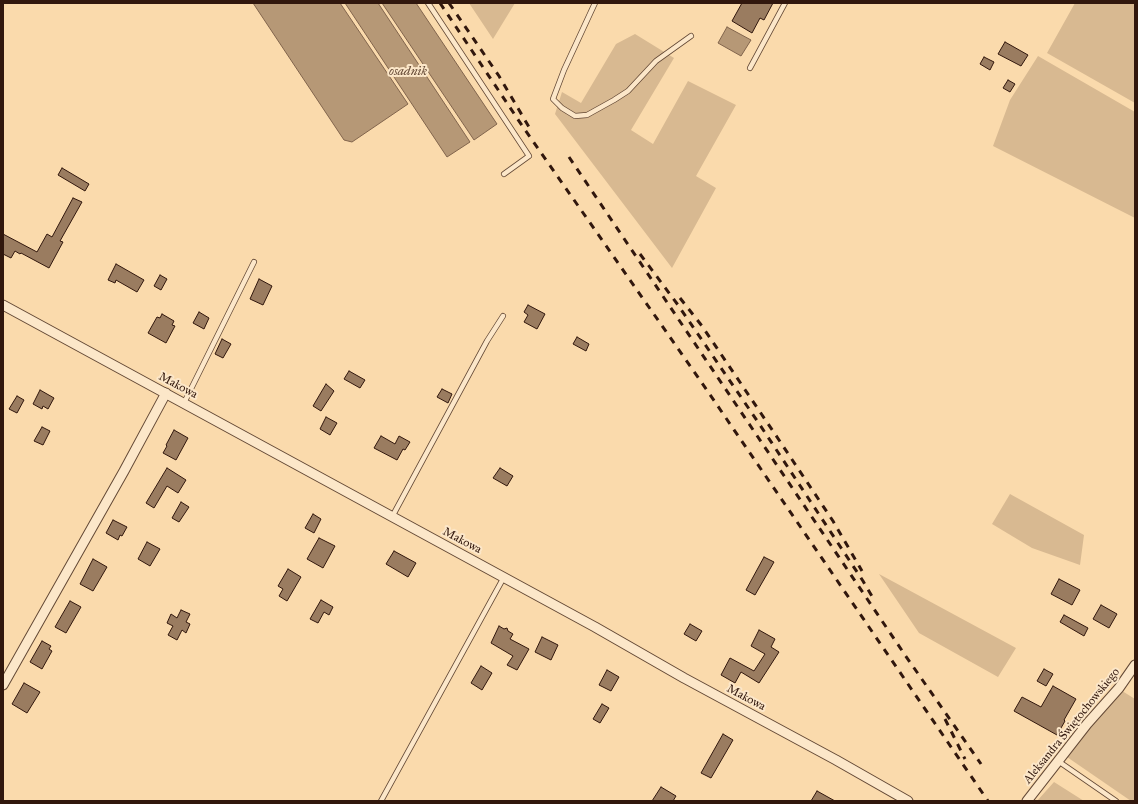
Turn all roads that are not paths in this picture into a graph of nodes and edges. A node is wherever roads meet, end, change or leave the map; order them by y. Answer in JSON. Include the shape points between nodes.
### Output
{"nodes":[{"id":1,"x":428,"y":3,"type":"edge"},
{"id":2,"x":595,"y":3,"type":"edge"},
{"id":3,"x":785,"y":3,"type":"edge"},
{"id":4,"x":691,"y":36,"type":"dead end"},
{"id":5,"x":750,"y":68,"type":"dead end"},
{"id":6,"x":504,"y":174,"type":"dead end"},
{"id":7,"x":254,"y":262,"type":"dead end"},
{"id":8,"x":3,"y":305,"type":"edge"},
{"id":9,"x":503,"y":316,"type":"dead end"},
{"id":10,"x":166,"y":393,"type":"junction"},
{"id":11,"x":184,"y":403,"type":"junction"},
{"id":12,"x":392,"y":517,"type":"junction"},
{"id":13,"x":504,"y":577,"type":"junction"},
{"id":14,"x":1135,"y":665,"type":"edge"},
{"id":15,"x":3,"y":685,"type":"edge"},
{"id":16,"x":1058,"y":761,"type":"junction"},
{"id":17,"x":381,"y":801,"type":"edge"},
{"id":18,"x":908,"y":801,"type":"edge"},
{"id":19,"x":1027,"y":801,"type":"edge"},
{"id":20,"x":1116,"y":801,"type":"edge"}],
"edges":[{"from":1,"to":6,"type":"lane","via":[[529,156]]},
{"from":2,"to":4,"type":"lane","via":[[553,99],[575,116],[587,115],[628,91],[656,61]]},
{"from":3,"to":5,"type":"lane"},
{"from":7,"to":11,"type":"lane"},
{"from":8,"to":10,"type":"street","name":"Makowa"},
{"from":9,"to":12,"type":"lane"},
{"from":10,"to":11,"type":"street","name":"Makowa"},
{"from":10,"to":15,"type":"street"},
{"from":11,"to":12,"type":"street","name":"Makowa"},
{"from":12,"to":13,"type":"street","name":"Makowa"},
{"from":13,"to":17,"type":"lane"},
{"from":13,"to":18,"type":"street","name":"Makowa"},
{"from":14,"to":16,"type":"street","name":"Aleksandra Świętochowskiego"},
{"from":16,"to":19,"type":"street","name":"Aleksandra Świętochowskiego"},
{"from":16,"to":20,"type":"lane"}]}
